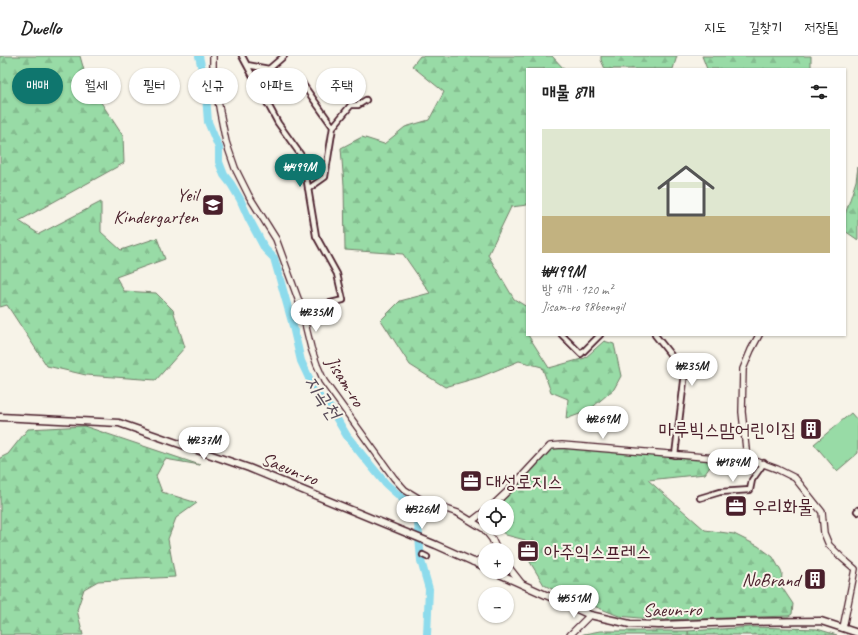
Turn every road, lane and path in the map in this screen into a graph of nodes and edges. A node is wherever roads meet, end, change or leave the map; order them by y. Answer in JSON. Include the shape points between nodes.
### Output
{"nodes":[{"id":1,"x":212,"y":56,"type":"edge"},
{"id":2,"x":242,"y":56,"type":"edge"},
{"id":3,"x":284,"y":56,"type":"edge"},
{"id":4,"x":247,"y":65,"type":"junction"},
{"id":5,"x":264,"y":68,"type":"edge"},
{"id":6,"x":270,"y":68,"type":"edge"},
{"id":7,"x":308,"y":92,"type":"edge"},
{"id":8,"x":360,"y":104,"type":"edge"},
{"id":9,"x":333,"y":127,"type":"junction"},
{"id":10,"x":308,"y":189,"type":"junction"},
{"id":11,"x":302,"y":310,"type":"junction"},
{"id":12,"x":563,"y":336,"type":"edge"},
{"id":13,"x":599,"y":336,"type":"edge"},
{"id":14,"x":656,"y":336,"type":"edge"},
{"id":15,"x":758,"y":336,"type":"edge"},
{"id":16,"x":0,"y":417,"type":"edge"},
{"id":17,"x":675,"y":455,"type":"junction"},
{"id":18,"x":747,"y":458,"type":"junction"},
{"id":19,"x":764,"y":463,"type":"junction"},
{"id":20,"x":700,"y":498,"type":"dead end"},
{"id":21,"x":499,"y":499,"type":"edge"},
{"id":22,"x":478,"y":516,"type":"edge"},
{"id":23,"x":472,"y":521,"type":"junction"},
{"id":24,"x":493,"y":541,"type":"edge"},
{"id":25,"x":478,"y":560,"type":"edge"},
{"id":26,"x":473,"y":562,"type":"junction"},
{"id":27,"x":478,"y":564,"type":"edge"},
{"id":28,"x":857,"y":568,"type":"edge"},
{"id":29,"x":514,"y":574,"type":"edge"},
{"id":30,"x":513,"y":579,"type":"edge"},
{"id":31,"x":522,"y":584,"type":"junction"},
{"id":32,"x":590,"y":615,"type":"junction"},
{"id":33,"x":843,"y":628,"type":"junction"},
{"id":34,"x":858,"y":633,"type":"edge"},
{"id":35,"x":570,"y":635,"type":"edge"}],
"edges":[{"from":1,"to":11,"type":"street","name":"Jisam-ro","via":[[226,142],[235,168],[276,240]]},
{"from":2,"to":4,"type":"street"},
{"from":3,"to":6,"type":"street"},
{"from":4,"to":5,"type":"street"},
{"from":4,"to":10,"type":"street","via":[[278,123],[304,158]]},
{"from":7,"to":9,"type":"street"},
{"from":8,"to":9,"type":"street","via":[[351,106]]},
{"from":9,"to":10,"type":"street","via":[[325,177]]},
{"from":10,"to":11,"type":"street","via":[[316,236],[337,274],[343,300]]},
{"from":11,"to":23,"type":"street","name":"Jisam-ro","via":[[311,348],[324,381],[394,478],[405,490],[423,501],[458,513]]},
{"from":12,"to":13,"type":"street","via":[[580,354]]},
{"from":14,"to":17,"type":"street","via":[[685,373]]},
{"from":15,"to":18,"type":"street","via":[[744,369],[742,412]]},
{"from":16,"to":26,"type":"main road","name":"Saeun-ro","via":[[120,423],[249,468]]},
{"from":17,"to":18,"type":"street"},
{"from":17,"to":21,"type":"street","via":[[550,446]]},
{"from":18,"to":19,"type":"street"},
{"from":19,"to":20,"type":"street","via":[[752,480],[750,490],[720,492]]},
{"from":19,"to":28,"type":"street","via":[[795,478],[822,512],[824,533],[829,545]]},
{"from":22,"to":23,"type":"street"},
{"from":23,"to":24,"type":"street","name":"Jisam-ro","via":[[484,529]]},
{"from":25,"to":26,"type":"street"},
{"from":26,"to":27,"type":"main road"},
{"from":28,"to":33,"type":"street"},
{"from":29,"to":31,"type":"street"},
{"from":30,"to":31,"type":"main road","name":"Saeun-ro"},
{"from":31,"to":32,"type":"main road","name":"Saeun-ro"},
{"from":32,"to":33,"type":"main road","name":"Saeun-ro","via":[[630,624],[821,621]]},
{"from":32,"to":35,"type":"street"},
{"from":33,"to":34,"type":"main road","name":"Saeun-ro"}]}
